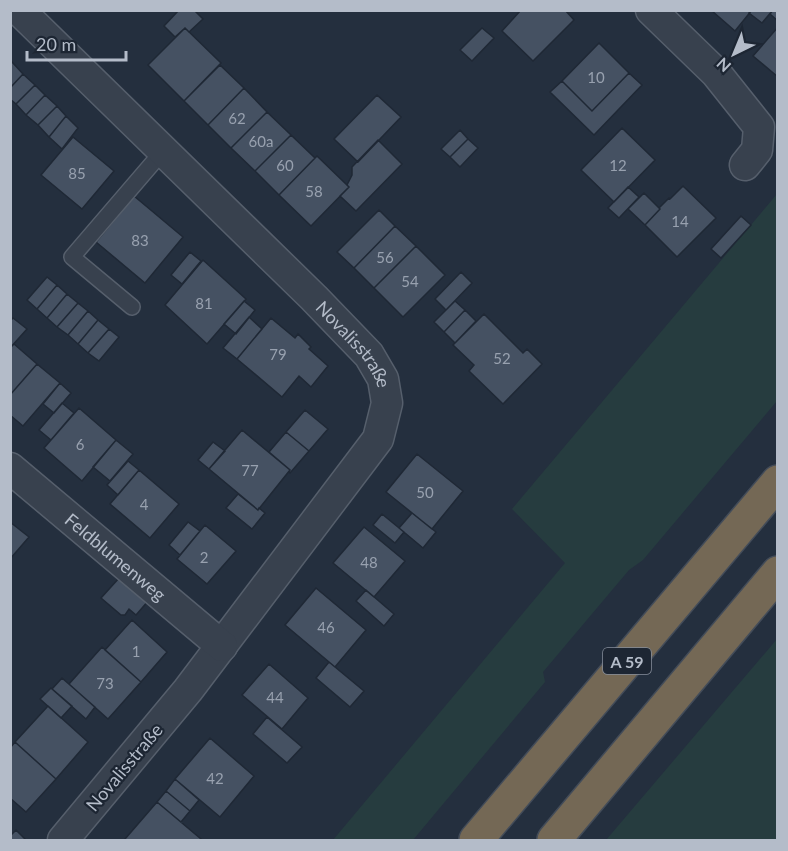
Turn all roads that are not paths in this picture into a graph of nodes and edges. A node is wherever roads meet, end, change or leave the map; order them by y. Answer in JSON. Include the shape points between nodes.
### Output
{"nodes":[{"id":1,"x":19,"y":10,"type":"edge"},
{"id":2,"x":651,"y":10,"type":"edge"},
{"id":3,"x":163,"y":151,"type":"junction"},
{"id":4,"x":745,"y":165,"type":"dead end"},
{"id":5,"x":132,"y":307,"type":"dead end"},
{"id":6,"x":10,"y":468,"type":"edge"},
{"id":7,"x":777,"y":482,"type":"edge"},
{"id":8,"x":777,"y":573,"type":"edge"},
{"id":9,"x":222,"y":646,"type":"junction"},
{"id":10,"x":63,"y":840,"type":"edge"},
{"id":11,"x":476,"y":840,"type":"edge"},
{"id":12,"x":554,"y":840,"type":"edge"}],
"edges":[{"from":1,"to":3,"type":"street","name":"Novalisstraße"},
{"from":2,"to":4,"type":"street","via":[[716,73],[759,127],[756,150]]},
{"from":3,"to":5,"type":"lane","via":[[72,257]]},
{"from":3,"to":9,"type":"street","name":"Novalisstraße","via":[[369,355],[383,379],[387,403],[378,439]]},
{"from":6,"to":9,"type":"street","name":"Feldblumenweg"},
{"from":7,"to":11,"type":"highway","number":"A 59"},
{"from":8,"to":12,"type":"highway"},
{"from":9,"to":10,"type":"street","name":"Novalisstraße"}]}
